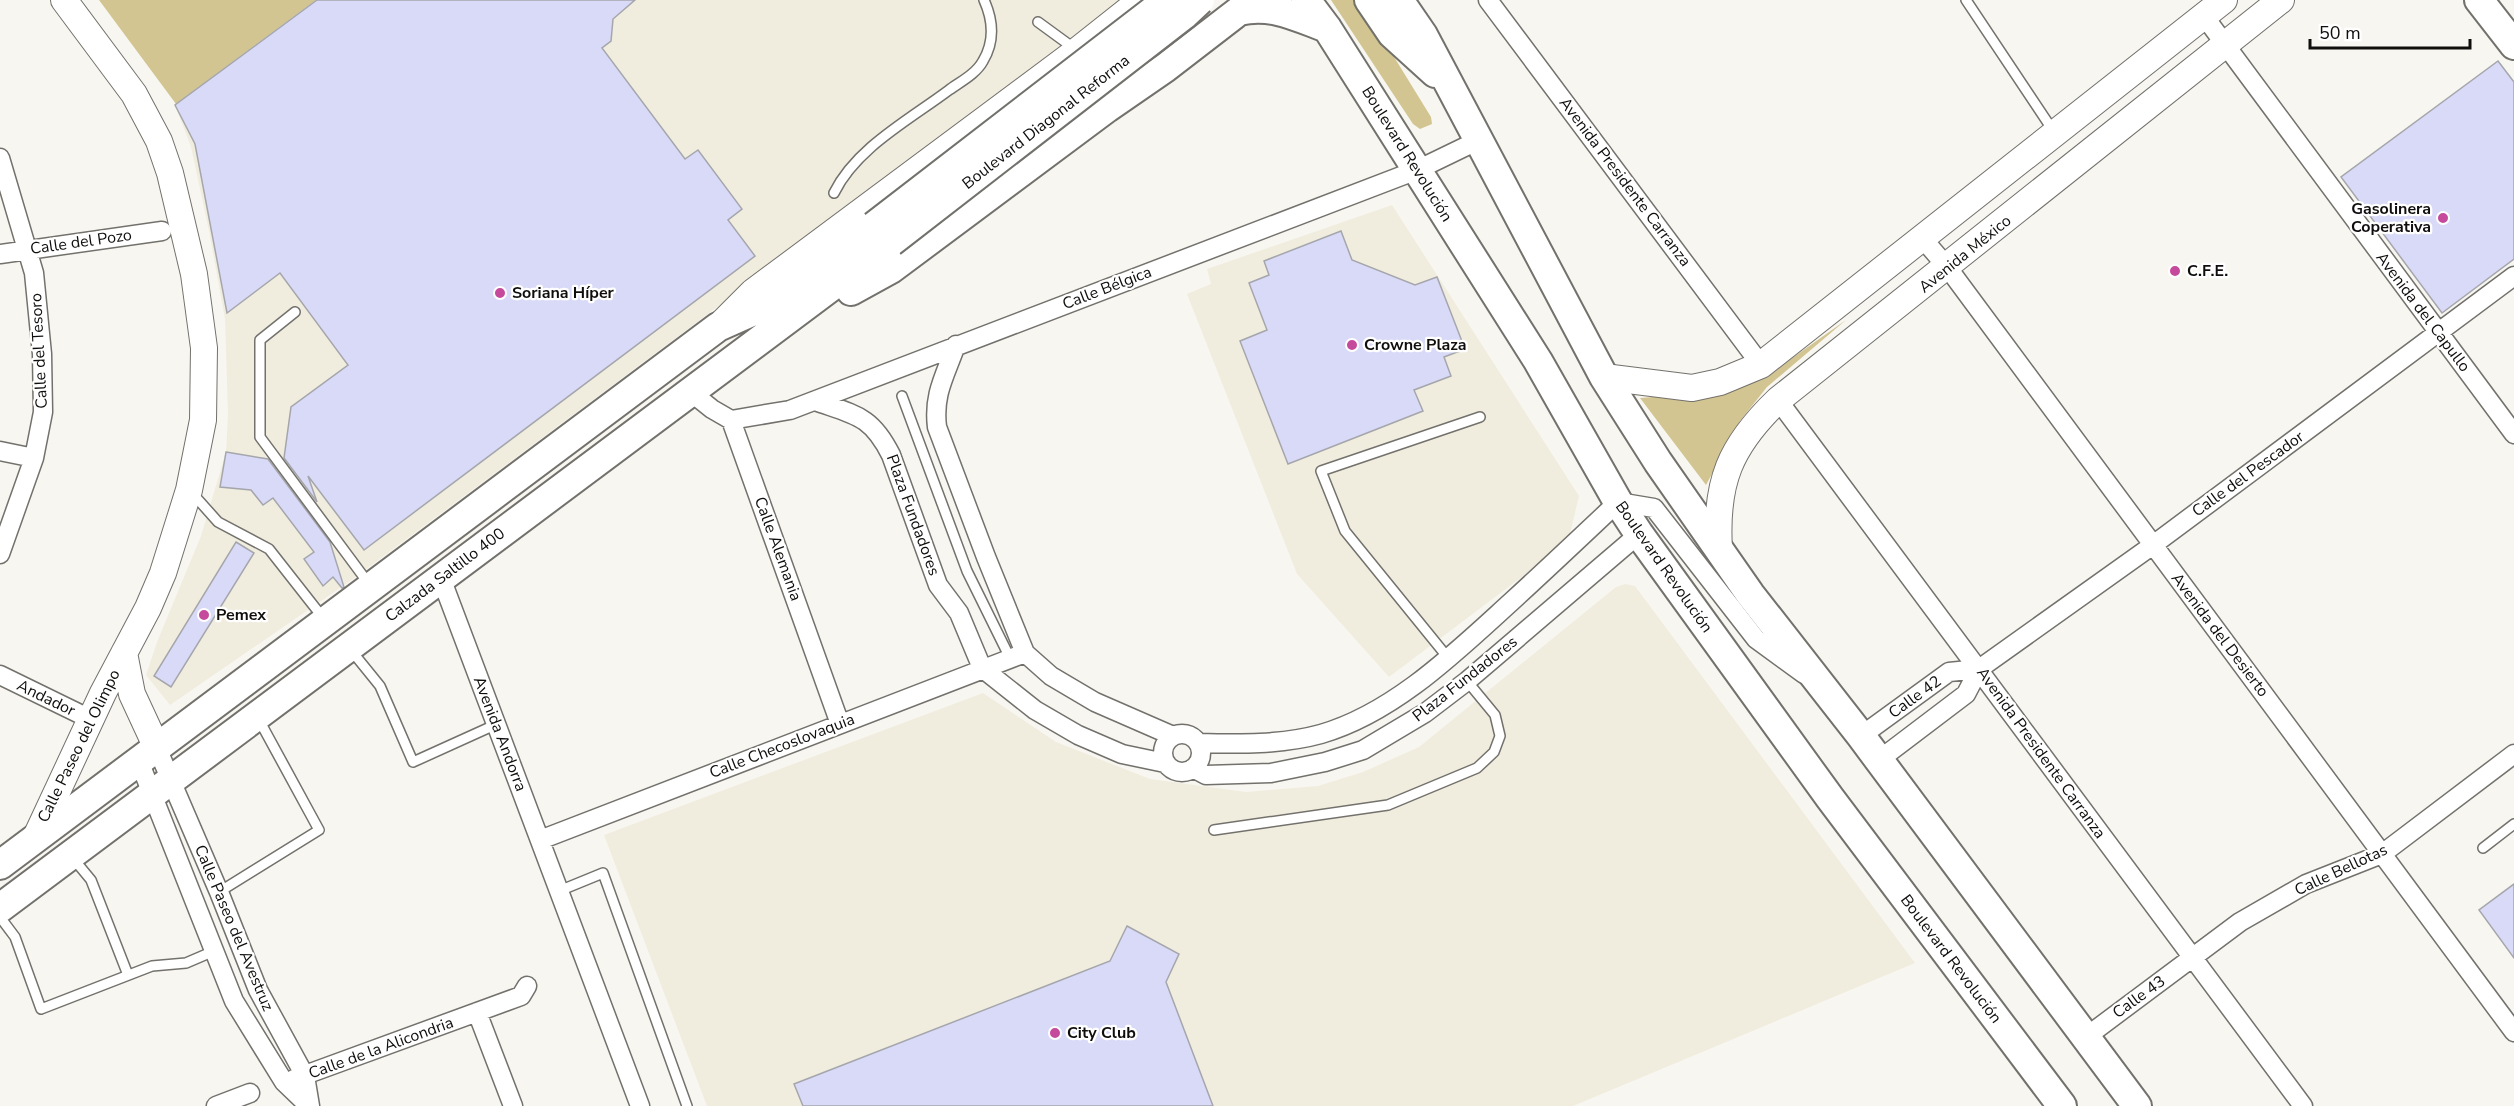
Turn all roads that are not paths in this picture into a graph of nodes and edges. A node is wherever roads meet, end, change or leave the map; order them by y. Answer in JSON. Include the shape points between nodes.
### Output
{"nodes":[{"id":1,"x":64,"y":0,"type":"edge"},
{"id":2,"x":984,"y":0,"type":"edge"},
{"id":3,"x":1167,"y":0,"type":"edge"},
{"id":4,"x":1198,"y":0,"type":"edge"},
{"id":5,"x":1306,"y":0,"type":"edge"},
{"id":6,"x":1369,"y":0,"type":"edge"},
{"id":7,"x":1398,"y":0,"type":"edge"},
{"id":8,"x":1412,"y":0,"type":"edge"},
{"id":9,"x":1488,"y":0,"type":"edge"},
{"id":10,"x":1966,"y":0,"type":"edge"},
{"id":11,"x":2224,"y":0,"type":"edge"},
{"id":12,"x":2281,"y":0,"type":"edge"},
{"id":13,"x":2479,"y":0,"type":"edge"},
{"id":14,"x":1135,"y":5,"type":"edge"},
{"id":15,"x":2204,"y":16,"type":"junction"},
{"id":16,"x":1038,"y":22,"type":"dead end"},
{"id":17,"x":1327,"y":28,"type":"junction"},
{"id":18,"x":1423,"y":35,"type":"junction"},
{"id":19,"x":1202,"y":38,"type":"junction"},
{"id":20,"x":2225,"y":45,"type":"junction"},
{"id":21,"x":2514,"y":45,"type":"edge"},
{"id":22,"x":1078,"y":50,"type":"junction"},
{"id":23,"x":1165,"y":68,"type":"junction"},
{"id":24,"x":1449,"y":87,"type":"junction"},
{"id":25,"x":2055,"y":134,"type":"junction"},
{"id":26,"x":1479,"y":140,"type":"junction"},
{"id":27,"x":0,"y":158,"type":"edge"},
{"id":28,"x":1417,"y":170,"type":"junction"},
{"id":29,"x":834,"y":193,"type":"dead end"},
{"id":30,"x":162,"y":231,"type":"dead end"},
{"id":31,"x":883,"y":234,"type":"junction"},
{"id":32,"x":1923,"y":239,"type":"junction"},
{"id":33,"x":27,"y":250,"type":"junction"},
{"id":34,"x":0,"y":254,"type":"edge"},
{"id":35,"x":1948,"y":268,"type":"junction"},
{"id":36,"x":2514,"y":276,"type":"edge"},
{"id":37,"x":804,"y":308,"type":"junction"},
{"id":38,"x":295,"y":312,"type":"dead end"},
{"id":39,"x":717,"y":327,"type":"junction"},
{"id":40,"x":2440,"y":333,"type":"junction"},
{"id":41,"x":956,"y":345,"type":"junction"},
{"id":42,"x":1761,"y":365,"type":"junction"},
{"id":43,"x":1604,"y":376,"type":"junction"},
{"id":44,"x":692,"y":393,"type":"junction"},
{"id":45,"x":902,"y":396,"type":"dead end"},
{"id":46,"x":1778,"y":400,"type":"junction"},
{"id":47,"x":815,"y":401,"type":"junction"},
{"id":48,"x":1480,"y":417,"type":"dead end"},
{"id":49,"x":731,"y":420,"type":"junction"},
{"id":50,"x":2514,"y":434,"type":"edge"},
{"id":51,"x":0,"y":451,"type":"edge"},
{"id":52,"x":34,"y":458,"type":"junction"},
{"id":53,"x":189,"y":490,"type":"junction"},
{"id":54,"x":1618,"y":502,"type":"junction"},
{"id":55,"x":1639,"y":534,"type":"junction"},
{"id":56,"x":2153,"y":544,"type":"junction"},
{"id":57,"x":1719,"y":549,"type":"junction"},
{"id":58,"x":0,"y":554,"type":"edge"},
{"id":59,"x":441,"y":578,"type":"junction"},
{"id":60,"x":372,"y":588,"type":"junction"},
{"id":61,"x":326,"y":622,"type":"junction"},
{"id":62,"x":349,"y":647,"type":"junction"},
{"id":63,"x":124,"y":654,"type":"junction"},
{"id":64,"x":1018,"y":655,"type":"junction"},
{"id":65,"x":1449,"y":659,"type":"junction"},
{"id":66,"x":982,"y":668,"type":"junction"},
{"id":67,"x":1979,"y":669,"type":"junction"},
{"id":68,"x":0,"y":675,"type":"edge"},
{"id":69,"x":1467,"y":681,"type":"junction"},
{"id":70,"x":1823,"y":687,"type":"junction"},
{"id":71,"x":257,"y":716,"type":"junction"},
{"id":72,"x":90,"y":723,"type":"junction"},
{"id":73,"x":496,"y":724,"type":"junction"},
{"id":74,"x":840,"y":724,"type":"junction"},
{"id":75,"x":1173,"y":736,"type":"junction"},
{"id":76,"x":1861,"y":736,"type":"junction"},
{"id":77,"x":1198,"y":743,"type":"junction"},
{"id":78,"x":2514,"y":754,"type":"edge"},
{"id":79,"x":148,"y":755,"type":"junction"},
{"id":80,"x":1879,"y":760,"type":"junction"},
{"id":81,"x":1165,"y":764,"type":"junction"},
{"id":82,"x":1193,"y":768,"type":"junction"},
{"id":83,"x":161,"y":787,"type":"junction"},
{"id":84,"x":2514,"y":825,"type":"edge"},
{"id":85,"x":1214,"y":830,"type":"dead end"},
{"id":86,"x":35,"y":839,"type":"junction"},
{"id":87,"x":540,"y":840,"type":"junction"},
{"id":88,"x":2483,"y":848,"type":"dead end"},
{"id":89,"x":2382,"y":854,"type":"junction"},
{"id":90,"x":71,"y":855,"type":"junction"},
{"id":91,"x":0,"y":865,"type":"edge"},
{"id":92,"x":559,"y":891,"type":"junction"},
{"id":93,"x":219,"y":892,"type":"junction"},
{"id":94,"x":0,"y":908,"type":"edge"},
{"id":95,"x":0,"y":917,"type":"edge"},
{"id":96,"x":214,"y":951,"type":"junction"},
{"id":97,"x":2193,"y":958,"type":"junction"},
{"id":98,"x":128,"y":975,"type":"junction"},
{"id":99,"x":527,"y":986,"type":"dead end"},
{"id":100,"x":477,"y":1012,"type":"junction"},
{"id":101,"x":2514,"y":1032,"type":"edge"},
{"id":102,"x":2086,"y":1037,"type":"junction"},
{"id":103,"x":305,"y":1076,"type":"junction"},
{"id":104,"x":284,"y":1082,"type":"junction"},
{"id":105,"x":250,"y":1093,"type":"dead end"},
{"id":106,"x":216,"y":1106,"type":"edge"},
{"id":107,"x":310,"y":1106,"type":"edge"},
{"id":108,"x":513,"y":1106,"type":"edge"},
{"id":109,"x":640,"y":1106,"type":"edge"},
{"id":110,"x":687,"y":1106,"type":"edge"},
{"id":111,"x":2062,"y":1106,"type":"edge"},
{"id":112,"x":2138,"y":1106,"type":"edge"},
{"id":113,"x":2303,"y":1106,"type":"edge"}],
"edges":[{"from":1,"to":53,"type":"street","name":"Calle Paseo del Olimpo","via":[[135,94],[171,172],[194,274],[204,348],[203,420]]},
{"from":2,"to":29,"type":"lane","via":[[992,19],[991,37],[978,69],[883,138],[843,175]]},
{"from":3,"to":31,"type":"main road","name":"Boulevard Diagonal Reforma","bridge":true},
{"from":4,"to":19,"type":"main road","via":[[1204,24]]},
{"from":4,"to":31,"type":"main road","name":"Boulevard Diagonal Reforma","bridge":true,"via":[[1184,15]]},
{"from":5,"to":17,"type":"main road","name":"Boulevard Revolución"},
{"from":6,"to":24,"type":"main road","via":[[1392,34]]},
{"from":7,"to":18,"type":"main road"},
{"from":8,"to":18,"type":"street"},
{"from":9,"to":42,"type":"street","name":"Avenida Presidente Carranza"},
{"from":10,"to":25,"type":"lane"},
{"from":11,"to":15,"type":"street"},
{"from":12,"to":20,"type":"street","name":"Avenida México"},
{"from":13,"to":21,"type":"main road"},
{"from":14,"to":22,"type":"street"},
{"from":14,"to":23,"type":"main road","via":[[1126,25],[1132,49],[1149,65]]},
{"from":15,"to":20,"type":"street","name":"Avenida del Capullo"},
{"from":15,"to":25,"type":"street"},
{"from":16,"to":22,"type":"lane"},
{"from":17,"to":19,"type":"main road","via":[[1276,9],[1254,7],[1239,10]]},
{"from":17,"to":28,"type":"main road","name":"Boulevard Revolución"},
{"from":18,"to":24,"type":"main road"},
{"from":19,"to":23,"type":"main road"},
{"from":20,"to":35,"type":"street","name":"Avenida México"},
{"from":20,"to":40,"type":"street","name":"Avenida del Capullo"},
{"from":22,"to":39,"type":"street","via":[[753,292]]},
{"from":23,"to":37,"type":"main road","via":[[891,269],[856,290]]},
{"from":24,"to":26,"type":"main road"},
{"from":25,"to":32,"type":"street"},
{"from":26,"to":28,"type":"street","name":"Calle Bélgica"},
{"from":26,"to":43,"type":"main road"},
{"from":27,"to":33,"type":"street","name":"Calle del Tesoro"},
{"from":28,"to":41,"type":"street","name":"Calle Bélgica"},
{"from":28,"to":54,"type":"main road","name":"Boulevard Revolución","via":[[1538,361]]},
{"from":30,"to":33,"type":"street","name":"Calle del Pozo"},
{"from":31,"to":37,"type":"main road","name":"Calzada Saltillo 400"},
{"from":31,"to":39,"type":"main road","name":"Calzada Saltillo 400","via":[[767,305]]},
{"from":32,"to":35,"type":"street","name":"Avenida del Desierto"},
{"from":32,"to":42,"type":"street"},
{"from":33,"to":34,"type":"street","name":"Calle del Pozo"},
{"from":33,"to":52,"type":"street","name":"Calle del Tesoro","via":[[34,273],[42,354],[43,411]]},
{"from":35,"to":46,"type":"street","name":"Avenida México"},
{"from":35,"to":56,"type":"street","name":"Avenida del Desierto"},
{"from":36,"to":40,"type":"street","name":"Calle del Pescador"},
{"from":37,"to":44,"type":"main road","name":"Calzada Saltillo 400"},
{"from":38,"to":60,"type":"lane","via":[[260,340],[260,437]]},
{"from":39,"to":60,"type":"main road","name":"Calzada Saltillo 400"},
{"from":40,"to":50,"type":"street","name":"Avenida del Capullo"},
{"from":40,"to":56,"type":"street","name":"Calle del Pescador"},
{"from":41,"to":47,"type":"street","name":"Calle Bélgica"},
{"from":41,"to":64,"type":"street","via":[[937,393],[937,427]]},
{"from":42,"to":43,"type":"street","via":[[1720,382],[1692,388]]},
{"from":43,"to":57,"type":"main road"},
{"from":44,"to":49,"type":"street"},
{"from":44,"to":59,"type":"main road","name":"Calzada Saltillo 400"},
{"from":45,"to":64,"type":"lane","via":[[967,571]]},
{"from":46,"to":57,"type":"street","name":"Avenida México","via":[[1754,424],[1735,452],[1723,483],[1717,516]]},
{"from":46,"to":67,"type":"street","name":"Avenida Presidente Carranza"},
{"from":47,"to":49,"type":"street","name":"Calle Bélgica","via":[[790,410]]},
{"from":47,"to":66,"type":"street","name":"Plaza Fundadores","via":[[868,422],[881,435],[938,585],[959,613]]},
{"from":48,"to":65,"type":"lane","via":[[1321,471],[1345,531]]},
{"from":49,"to":74,"type":"street","name":"Calle Alemania"},
{"from":51,"to":52,"type":"street"},
{"from":52,"to":58,"type":"street","name":"Calle del Tesoro"},
{"from":53,"to":61,"type":"lane","via":[[218,522],[269,549]]},
{"from":53,"to":63,"type":"street","name":"Calle Paseo del Olimpo","via":[[163,573]]},
{"from":54,"to":55,"type":"main road","name":"Boulevard Revolución"},
{"from":54,"to":65,"type":"street","name":"Plaza Fundadores"},
{"from":54,"to":70,"type":"street","via":[[1654,508],[1756,639]]},
{"from":55,"to":69,"type":"street","name":"Plaza Fundadores"},
{"from":55,"to":111,"type":"main road","name":"Boulevard Revolución","via":[[1830,798]]},
{"from":56,"to":67,"type":"street","name":"Calle del Pescador"},
{"from":56,"to":89,"type":"street","name":"Avenida del Desierto"},
{"from":57,"to":70,"type":"main road"},
{"from":59,"to":62,"type":"main road","name":"Calzada Saltillo 400"},
{"from":59,"to":73,"type":"street","name":"Avenida Andorra"},
{"from":60,"to":61,"type":"main road","name":"Calzada Saltillo 400"},
{"from":61,"to":79,"type":"main road","name":"Calzada Saltillo 400"},
{"from":62,"to":71,"type":"main road","name":"Calzada Saltillo 400"},
{"from":62,"to":73,"type":"lane","via":[[380,686],[413,762]]},
{"from":63,"to":72,"type":"street","name":"Calle Paseo del Olimpo"},
{"from":63,"to":79,"type":"street","name":"Calle Paseo del Olimpo"},
{"from":64,"to":66,"type":"street","name":"Calle Checoslovaquia"},
{"from":64,"to":75,"type":"street","via":[[1095,702]]},
{"from":65,"to":69,"type":"street"},
{"from":65,"to":77,"type":"street","name":"Plaza Fundadores","via":[[1362,717],[1321,734],[1279,742]]},
{"from":66,"to":74,"type":"street","name":"Calle Checoslovaquia"},
{"from":66,"to":81,"type":"street","name":"Plaza Fundadores","via":[[1035,710],[1078,735],[1122,754]]},
{"from":67,"to":76,"type":"street","name":"Calle 42","via":[[1949,672]]},
{"from":67,"to":80,"type":"street","name":"Calle 42","via":[[1966,694]]},
{"from":67,"to":97,"type":"street","name":"Avenida Presidente Carranza"},
{"from":68,"to":72,"type":"street","name":"Andador","via":[[84,716]]},
{"from":69,"to":82,"type":"street","name":"Plaza Fundadores","via":[[1425,713],[1363,750],[1271,773],[1206,775]]},
{"from":69,"to":85,"type":"lane","via":[[1496,715],[1500,736],[1494,752],[1477,768],[1388,805]]},
{"from":70,"to":76,"type":"main road"},
{"from":71,"to":83,"type":"main road","name":"Calzada Saltillo 400"},
{"from":71,"to":93,"type":"lane","via":[[319,830]]},
{"from":72,"to":86,"type":"street","name":"Calle Paseo del Olimpo"},
{"from":73,"to":87,"type":"street","name":"Avenida Andorra"},
{"from":74,"to":87,"type":"street","name":"Calle Checoslovaquia"},
{"from":75,"to":77,"type":"street","via":[[1190,735]]},
{"from":75,"to":81,"type":"street","via":[[1164,745]]},
{"from":76,"to":80,"type":"main road"},
{"from":77,"to":82,"type":"street","via":[[1201,756]]},
{"from":78,"to":89,"type":"street","name":"Calle Bellotas"},
{"from":79,"to":83,"type":"street","name":"Calle Paseo del Avestruz"},
{"from":79,"to":86,"type":"main road","name":"Calzada Saltillo 400"},
{"from":80,"to":102,"type":"main road"},
{"from":81,"to":82,"type":"street","via":[[1180,772]]},
{"from":83,"to":90,"type":"main road","name":"Calzada Saltillo 400"},
{"from":83,"to":93,"type":"street","name":"Calle Paseo del Avestruz"},
{"from":83,"to":96,"type":"street","name":"Calle Paseo del Avestruz"},
{"from":84,"to":88,"type":"lane"},
{"from":86,"to":91,"type":"main road","name":"Calzada Saltillo 400"},
{"from":87,"to":92,"type":"street","name":"Avenida Andorra"},
{"from":89,"to":97,"type":"street","name":"Calle Bellotas","via":[[2274,901]]},
{"from":89,"to":101,"type":"street","name":"Avenida del Desierto"},
{"from":90,"to":94,"type":"main road","name":"Calzada Saltillo 400"},
{"from":90,"to":98,"type":"lane","via":[[91,880]]},
{"from":92,"to":109,"type":"street","name":"Avenida Andorra"},
{"from":92,"to":110,"type":"lane","via":[[603,873]]},
{"from":93,"to":103,"type":"street","name":"Calle Paseo del Avestruz","via":[[258,990]]},
{"from":95,"to":98,"type":"lane","via":[[15,937],[41,1009]]},
{"from":96,"to":98,"type":"lane","via":[[186,963],[152,966]]},
{"from":96,"to":104,"type":"street","name":"Calle Paseo del Avestruz","via":[[234,1001]]},
{"from":97,"to":102,"type":"street","name":"Calle 43"},
{"from":97,"to":113,"type":"street","name":"Avenida Presidente Carranza"},
{"from":99,"to":100,"type":"street","name":"Calle de la Alicondria","via":[[522,996]]},
{"from":100,"to":103,"type":"street","name":"Calle de la Alicondria"},
{"from":100,"to":108,"type":"street"},
{"from":102,"to":112,"type":"main road"},
{"from":103,"to":104,"type":"street","name":"Calle de la Alicondria"},
{"from":103,"to":107,"type":"street","name":"Calle Paseo del Avestruz"},
{"from":104,"to":107,"type":"street","name":"Calle Paseo del Avestruz"},
{"from":105,"to":106,"type":"street"}]}
